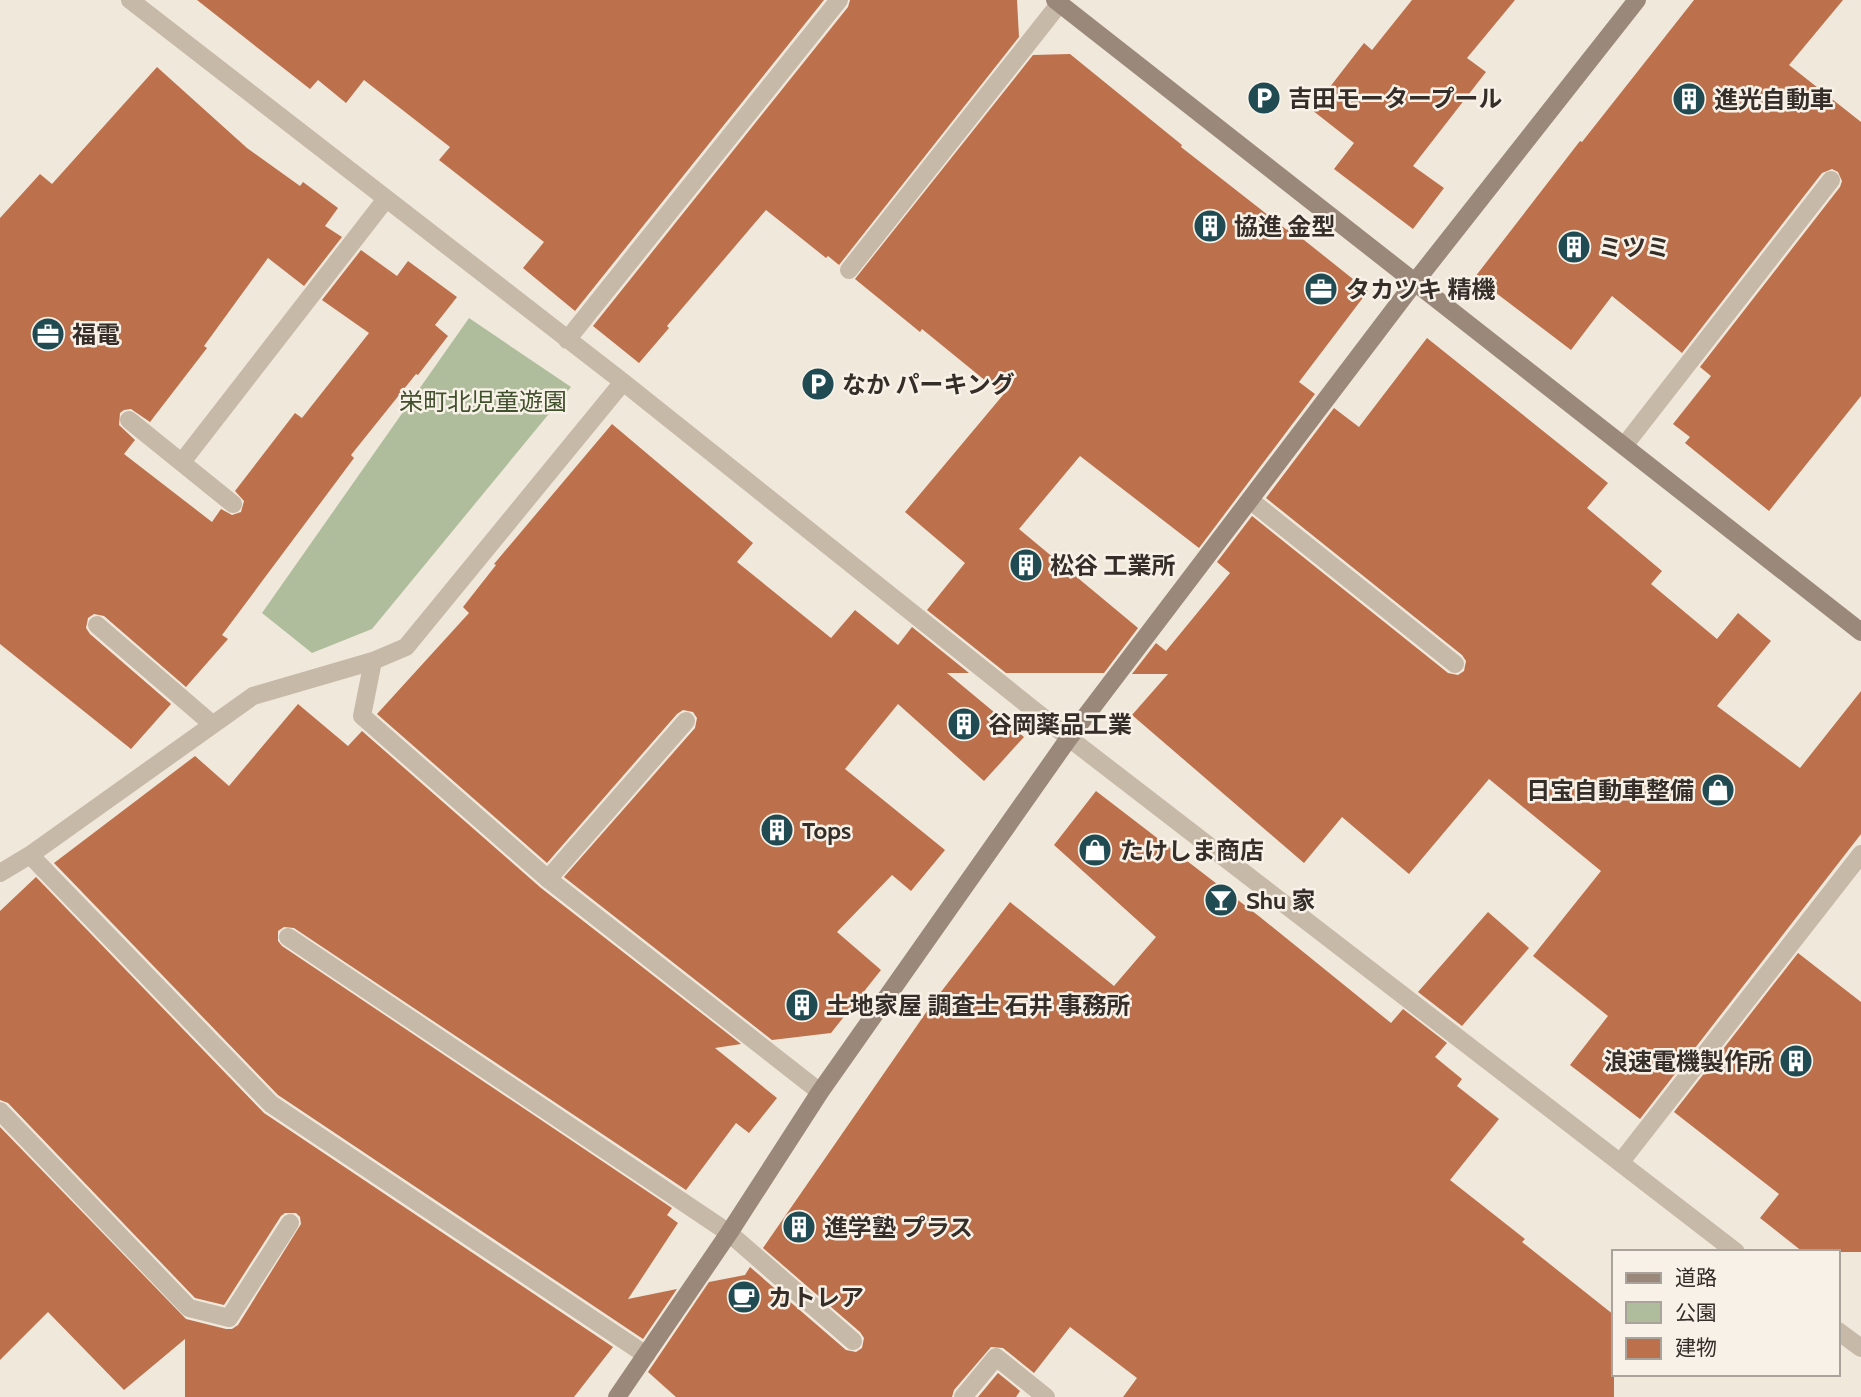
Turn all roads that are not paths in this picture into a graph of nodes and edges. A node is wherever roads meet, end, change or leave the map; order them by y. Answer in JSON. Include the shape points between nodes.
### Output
{"nodes":[{"id":1,"x":130,"y":0,"type":"edge"},
{"id":2,"x":839,"y":0,"type":"edge"},
{"id":3,"x":1637,"y":0,"type":"edge"},
{"id":4,"x":1057,"y":2,"type":"edge"},
{"id":5,"x":1831,"y":180,"type":"dead end"},
{"id":6,"x":386,"y":199,"type":"junction"},
{"id":7,"x":849,"y":270,"type":"dead end"},
{"id":8,"x":1415,"y":282,"type":"junction"},
{"id":9,"x":567,"y":340,"type":"junction"},
{"id":10,"x":623,"y":382,"type":"junction"},
{"id":11,"x":129,"y":419,"type":"dead end"},
{"id":12,"x":1624,"y":446,"type":"junction"},
{"id":13,"x":182,"y":462,"type":"junction"},
{"id":14,"x":1250,"y":500,"type":"junction"},
{"id":15,"x":233,"y":504,"type":"dead end"},
{"id":16,"x":97,"y":625,"type":"dead end"},
{"id":17,"x":1861,"y":632,"type":"edge"},
{"id":18,"x":373,"y":660,"type":"junction"},
{"id":19,"x":1455,"y":664,"type":"dead end"},
{"id":20,"x":686,"y":721,"type":"dead end"},
{"id":21,"x":212,"y":724,"type":"junction"},
{"id":22,"x":1069,"y":738,"type":"junction"},
{"id":23,"x":1861,"y":854,"type":"edge"},
{"id":24,"x":30,"y":855,"type":"junction"},
{"id":25,"x":0,"y":873,"type":"edge"},
{"id":26,"x":548,"y":879,"type":"junction"},
{"id":27,"x":288,"y":937,"type":"dead end"},
{"id":28,"x":820,"y":1092,"type":"junction"},
{"id":29,"x":0,"y":1111,"type":"edge"},
{"id":30,"x":1620,"y":1163,"type":"junction"},
{"id":31,"x":290,"y":1223,"type":"dead end"},
{"id":32,"x":729,"y":1233,"type":"junction"},
{"id":33,"x":1733,"y":1250,"type":"edge"},
{"id":34,"x":1840,"y":1332,"type":"edge"},
{"id":35,"x":853,"y":1341,"type":"dead end"},
{"id":36,"x":1861,"y":1348,"type":"edge"},
{"id":37,"x":646,"y":1355,"type":"junction"},
{"id":38,"x":617,"y":1397,"type":"edge"},
{"id":39,"x":963,"y":1397,"type":"edge"},
{"id":40,"x":1046,"y":1397,"type":"edge"}],
"edges":[{"from":1,"to":6,"type":"street"},
{"from":2,"to":9,"type":"street"},
{"from":3,"to":8,"type":"street"},
{"from":4,"to":7,"type":"street"},
{"from":4,"to":8,"type":"street"},
{"from":5,"to":12,"type":"street"},
{"from":6,"to":9,"type":"street"},
{"from":6,"to":13,"type":"street"},
{"from":8,"to":12,"type":"street"},
{"from":8,"to":14,"type":"street"},
{"from":9,"to":10,"type":"street"},
{"from":10,"to":18,"type":"street","via":[[406,647]]},
{"from":10,"to":22,"type":"street"},
{"from":11,"to":13,"type":"street"},
{"from":12,"to":17,"type":"street"},
{"from":13,"to":15,"type":"street"},
{"from":14,"to":19,"type":"street"},
{"from":14,"to":22,"type":"street"},
{"from":16,"to":21,"type":"street"},
{"from":18,"to":21,"type":"street","via":[[253,695]]},
{"from":18,"to":26,"type":"street","via":[[362,716]]},
{"from":20,"to":26,"type":"street"},
{"from":21,"to":24,"type":"street"},
{"from":22,"to":28,"type":"street"},
{"from":22,"to":30,"type":"street"},
{"from":23,"to":30,"type":"street"},
{"from":24,"to":25,"type":"street"},
{"from":24,"to":37,"type":"street","via":[[271,1104]]},
{"from":26,"to":28,"type":"street"},
{"from":27,"to":32,"type":"street"},
{"from":28,"to":32,"type":"street"},
{"from":29,"to":31,"type":"street","via":[[189,1308],[229,1318]]},
{"from":30,"to":33,"type":"street"},
{"from":32,"to":35,"type":"street"},
{"from":32,"to":37,"type":"street"},
{"from":34,"to":36,"type":"street"},
{"from":37,"to":38,"type":"street"},
{"from":39,"to":40,"type":"street","via":[[996,1357]]}]}
